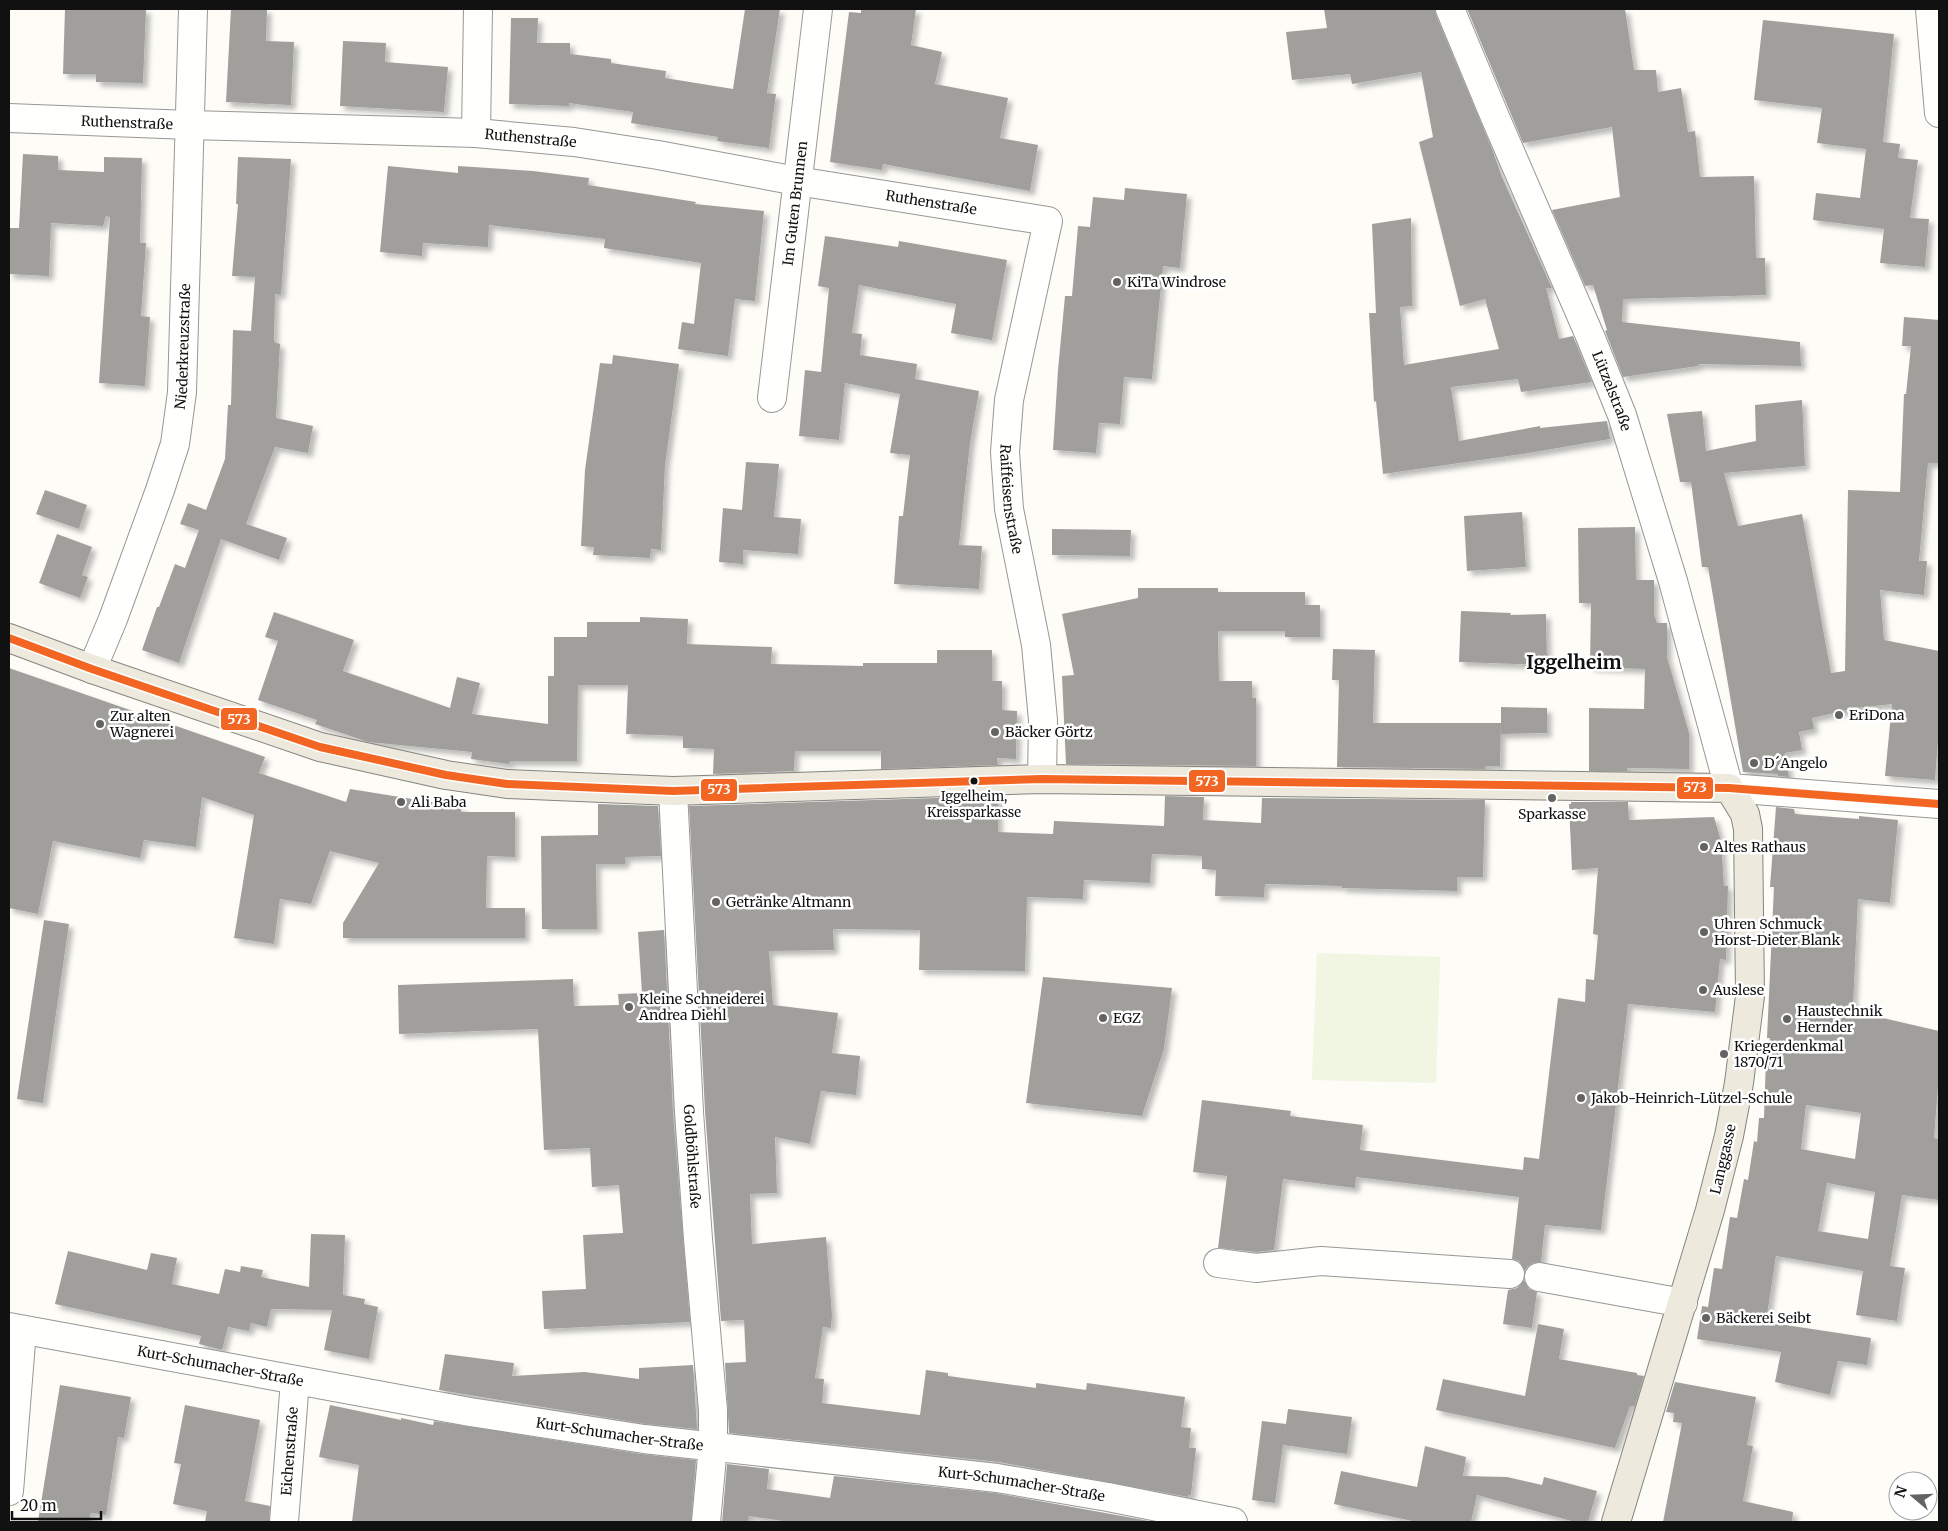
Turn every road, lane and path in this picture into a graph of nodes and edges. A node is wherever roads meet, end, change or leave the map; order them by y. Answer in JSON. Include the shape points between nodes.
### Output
{"nodes":[{"id":1,"x":193,"y":9,"type":"edge"},
{"id":2,"x":478,"y":9,"type":"edge"},
{"id":3,"x":818,"y":9,"type":"edge"},
{"id":4,"x":1450,"y":9,"type":"edge"},
{"id":5,"x":1930,"y":9,"type":"edge"},
{"id":6,"x":1939,"y":113,"type":"edge"},
{"id":7,"x":9,"y":118,"type":"edge"},
{"id":8,"x":189,"y":125,"type":"junction"},
{"id":9,"x":476,"y":133,"type":"junction"},
{"id":10,"x":797,"y":181,"type":"junction"},
{"id":11,"x":1048,"y":221,"type":"joint"},
{"id":12,"x":772,"y":398,"type":"dead end"},
{"id":13,"x":9,"y":638,"type":"edge"},
{"id":14,"x":92,"y":669,"type":"junction"},
{"id":15,"x":1042,"y":779,"type":"junction"},
{"id":16,"x":1729,"y":788,"type":"junction"},
{"id":17,"x":673,"y":791,"type":"junction"},
{"id":18,"x":1939,"y":804,"type":"edge"},
{"id":19,"x":1218,"y":1263,"type":"dead end"},
{"id":20,"x":1510,"y":1274,"type":"dead end"},
{"id":21,"x":1539,"y":1278,"type":"dead end"},
{"id":22,"x":1684,"y":1303,"type":"junction"},
{"id":23,"x":15,"y":1328,"type":"edge"},
{"id":24,"x":295,"y":1380,"type":"junction"},
{"id":25,"x":713,"y":1446,"type":"junction"},
{"id":26,"x":9,"y":1491,"type":"edge"},
{"id":27,"x":284,"y":1522,"type":"edge"},
{"id":28,"x":706,"y":1522,"type":"edge"},
{"id":29,"x":1233,"y":1522,"type":"edge"},
{"id":30,"x":1616,"y":1522,"type":"edge"}],
"edges":[{"from":1,"to":8,"type":"street","name":"Niederkreuzstraße"},
{"from":2,"to":9,"type":"street"},
{"from":3,"to":10,"type":"street","name":"Im Guten Brunnen"},
{"from":4,"to":16,"type":"street","name":"Lützelstraße","via":[[1622,415],[1673,581]]},
{"from":5,"to":6,"type":"street"},
{"from":7,"to":8,"type":"street","name":"Ruthenstraße"},
{"from":8,"to":9,"type":"street","name":"Ruthenstraße"},
{"from":8,"to":14,"type":"street","name":"Niederkreuzstraße","via":[[179,420],[160,490]]},
{"from":9,"to":10,"type":"street","name":"Ruthenstraße","via":[[574,142]]},
{"from":10,"to":11,"type":"street","name":"Ruthenstraße"},
{"from":10,"to":12,"type":"street","name":"Im Guten Brunnen"},
{"from":11,"to":15,"type":"street","name":"Raiffeisenstraße","via":[[1009,400],[1005,452],[1009,509],[1036,645],[1043,720]]},
{"from":13,"to":14,"type":"main road"},
{"from":14,"to":17,"type":"main road","via":[[320,747],[446,775],[507,784]]},
{"from":15,"to":16,"type":"main road"},
{"from":15,"to":17,"type":"main road"},
{"from":16,"to":18,"type":"street"},
{"from":16,"to":22,"type":"main road","name":"Langgasse","via":[[1745,814],[1748,829],[1750,996],[1729,1136]]},
{"from":17,"to":25,"type":"street","name":"Goldböhlstraße","via":[[689,1112],[713,1410]]},
{"from":19,"to":20,"type":"street","via":[[1256,1268],[1321,1260]]},
{"from":21,"to":22,"type":"street"},
{"from":22,"to":30,"type":"main road","name":"Langgasse"},
{"from":23,"to":24,"type":"street","name":"Kurt-Schumacher-Straße"},
{"from":23,"to":26,"type":"street"},
{"from":24,"to":25,"type":"street","name":"Kurt-Schumacher-Straße","via":[[499,1417]]},
{"from":24,"to":27,"type":"street","name":"Eichenstraße"},
{"from":25,"to":28,"type":"street","name":"Goldböhlstraße"},
{"from":25,"to":29,"type":"street","name":"Kurt-Schumacher-Straße","via":[[997,1478]]}]}
